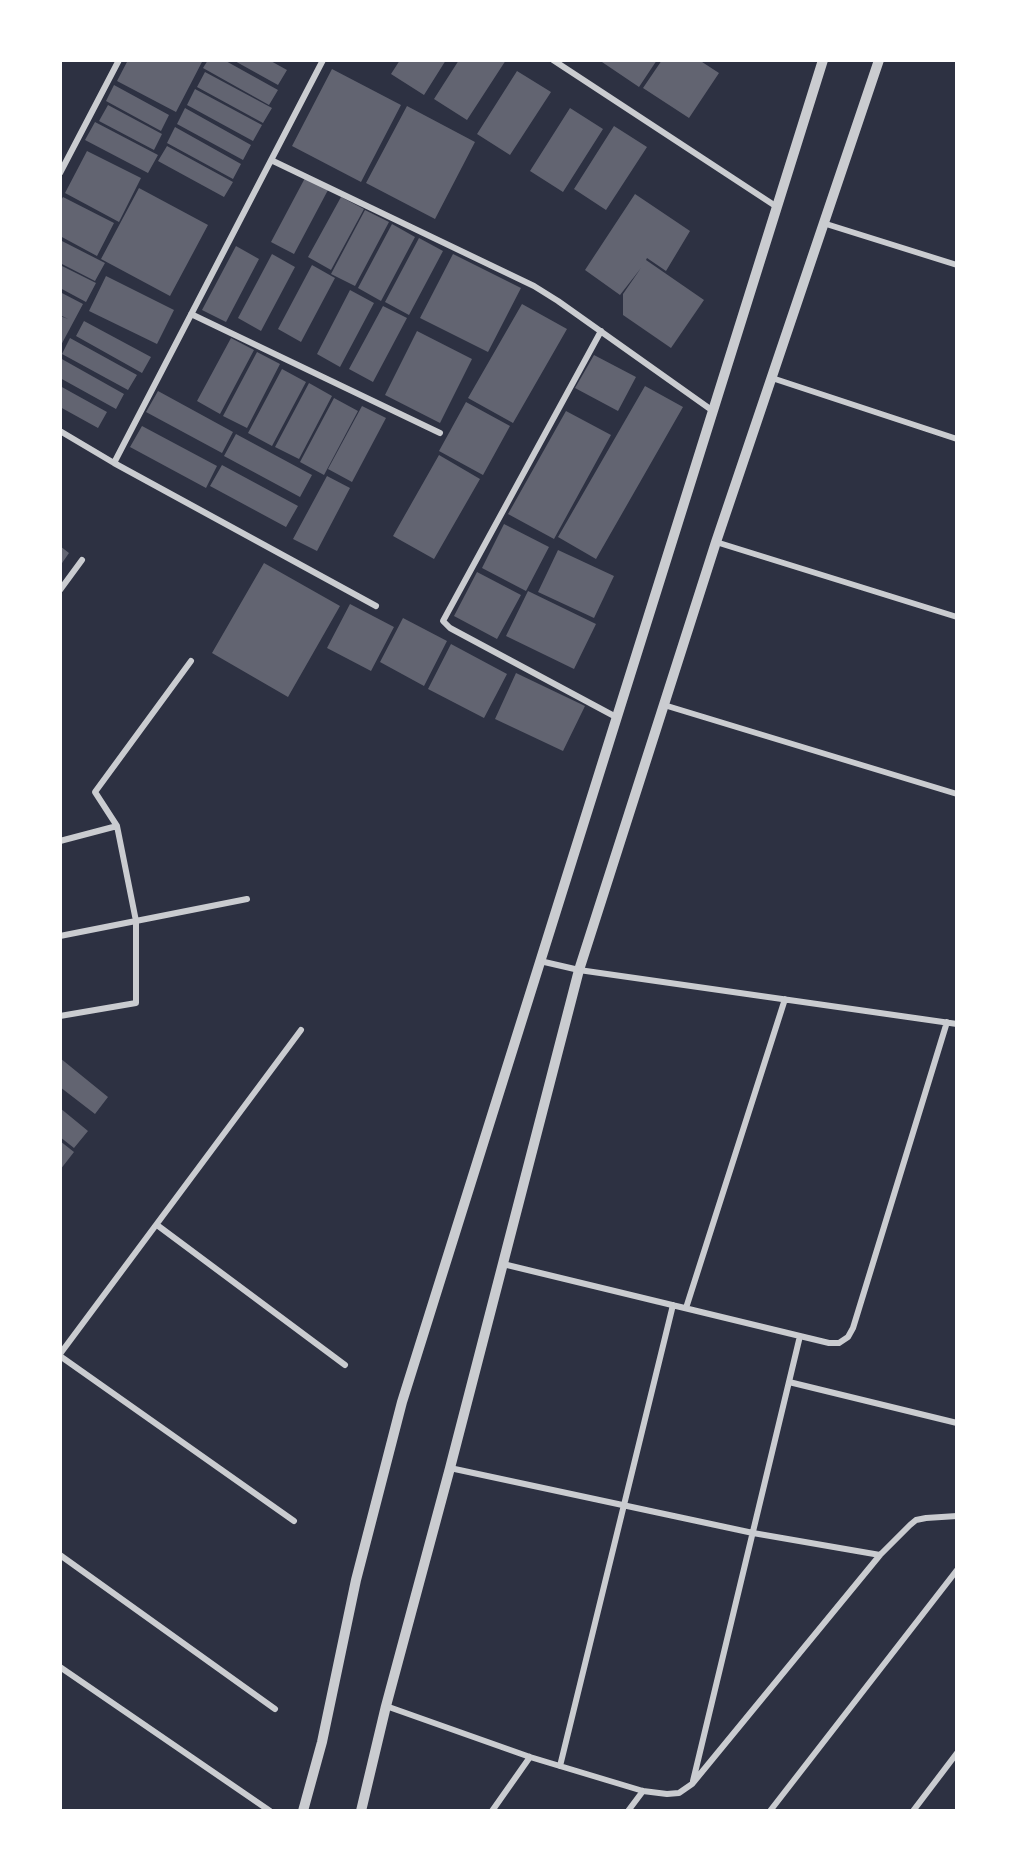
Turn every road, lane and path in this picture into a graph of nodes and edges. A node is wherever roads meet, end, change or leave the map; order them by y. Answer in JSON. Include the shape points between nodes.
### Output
{"nodes":[{"id":1,"x":119,"y":60,"type":"edge"},
{"id":2,"x":323,"y":60,"type":"edge"},
{"id":3,"x":553,"y":60,"type":"edge"},
{"id":4,"x":823,"y":60,"type":"edge"},
{"id":5,"x":879,"y":60,"type":"edge"},
{"id":6,"x":271,"y":160,"type":"junction"},
{"id":7,"x":60,"y":173,"type":"edge"},
{"id":8,"x":777,"y":207,"type":"junction"},
{"id":9,"x":823,"y":223,"type":"junction"},
{"id":10,"x":957,"y":265,"type":"edge"},
{"id":11,"x":191,"y":314,"type":"junction"},
{"id":12,"x":601,"y":332,"type":"junction"},
{"id":13,"x":772,"y":378,"type":"junction"},
{"id":14,"x":713,"y":411,"type":"junction"},
{"id":15,"x":60,"y":431,"type":"edge"},
{"id":16,"x":440,"y":434,"type":"dead end"},
{"id":17,"x":957,"y":439,"type":"edge"},
{"id":18,"x":114,"y":463,"type":"junction"},
{"id":19,"x":716,"y":542,"type":"junction"},
{"id":20,"x":82,"y":560,"type":"dead end"},
{"id":21,"x":60,"y":590,"type":"edge"},
{"id":22,"x":376,"y":606,"type":"dead end"},
{"id":23,"x":957,"y":617,"type":"edge"},
{"id":24,"x":190,"y":662,"type":"dead end"},
{"id":25,"x":664,"y":705,"type":"junction"},
{"id":26,"x":616,"y":717,"type":"junction"},
{"id":27,"x":957,"y":794,"type":"edge"},
{"id":28,"x":117,"y":826,"type":"junction"},
{"id":29,"x":60,"y":842,"type":"edge"},
{"id":30,"x":247,"y":899,"type":"dead end"},
{"id":31,"x":136,"y":921,"type":"junction"},
{"id":32,"x":60,"y":936,"type":"edge"},
{"id":33,"x":540,"y":961,"type":"junction"},
{"id":34,"x":579,"y":970,"type":"junction"},
{"id":35,"x":785,"y":999,"type":"junction"},
{"id":36,"x":60,"y":1017,"type":"edge"},
{"id":37,"x":947,"y":1022,"type":"junction"},
{"id":38,"x":957,"y":1024,"type":"edge"},
{"id":39,"x":301,"y":1030,"type":"dead end"},
{"id":40,"x":158,"y":1225,"type":"junction"},
{"id":41,"x":503,"y":1264,"type":"junction"},
{"id":42,"x":674,"y":1305,"type":"junction"},
{"id":43,"x":686,"y":1308,"type":"junction"},
{"id":44,"x":800,"y":1336,"type":"junction"},
{"id":45,"x":60,"y":1355,"type":"edge"},
{"id":46,"x":345,"y":1365,"type":"dead end"},
{"id":47,"x":789,"y":1382,"type":"junction"},
{"id":48,"x":957,"y":1423,"type":"edge"},
{"id":49,"x":450,"y":1468,"type":"junction"},
{"id":50,"x":623,"y":1505,"type":"junction"},
{"id":51,"x":957,"y":1516,"type":"edge"},
{"id":52,"x":294,"y":1521,"type":"dead end"},
{"id":53,"x":753,"y":1533,"type":"junction"},
{"id":54,"x":60,"y":1555,"type":"edge"},
{"id":55,"x":880,"y":1555,"type":"junction"},
{"id":56,"x":957,"y":1570,"type":"edge"},
{"id":57,"x":60,"y":1667,"type":"edge"},
{"id":58,"x":386,"y":1706,"type":"junction"},
{"id":59,"x":275,"y":1709,"type":"dead end"},
{"id":60,"x":957,"y":1753,"type":"edge"},
{"id":61,"x":530,"y":1757,"type":"junction"},
{"id":62,"x":560,"y":1766,"type":"junction"},
{"id":63,"x":692,"y":1784,"type":"junction"},
{"id":64,"x":643,"y":1791,"type":"junction"},
{"id":65,"x":270,"y":1811,"type":"edge"},
{"id":66,"x":303,"y":1811,"type":"edge"},
{"id":67,"x":362,"y":1811,"type":"edge"},
{"id":68,"x":492,"y":1811,"type":"edge"},
{"id":69,"x":628,"y":1811,"type":"edge"},
{"id":70,"x":770,"y":1811,"type":"edge"},
{"id":71,"x":913,"y":1811,"type":"edge"}],
"edges":[{"from":1,"to":7,"type":"street"},
{"from":2,"to":6,"type":"street"},
{"from":3,"to":8,"type":"street"},
{"from":4,"to":8,"type":"street"},
{"from":5,"to":9,"type":"street"},
{"from":6,"to":11,"type":"street"},
{"from":6,"to":12,"type":"street","via":[[534,286]]},
{"from":8,"to":14,"type":"street"},
{"from":9,"to":10,"type":"street"},
{"from":9,"to":13,"type":"street"},
{"from":11,"to":16,"type":"street"},
{"from":11,"to":18,"type":"street"},
{"from":12,"to":14,"type":"street"},
{"from":12,"to":26,"type":"street","via":[[443,621]]},
{"from":13,"to":17,"type":"street"},
{"from":13,"to":19,"type":"street"},
{"from":14,"to":26,"type":"street"},
{"from":15,"to":18,"type":"street"},
{"from":18,"to":22,"type":"street"},
{"from":19,"to":23,"type":"street"},
{"from":19,"to":25,"type":"street"},
{"from":20,"to":21,"type":"street"},
{"from":24,"to":28,"type":"street","via":[[95,792]]},
{"from":25,"to":27,"type":"street"},
{"from":25,"to":34,"type":"street"},
{"from":26,"to":33,"type":"street"},
{"from":28,"to":29,"type":"street"},
{"from":28,"to":31,"type":"street"},
{"from":30,"to":31,"type":"street"},
{"from":31,"to":32,"type":"street"},
{"from":31,"to":36,"type":"street","via":[[136,1003]]},
{"from":33,"to":34,"type":"street"},
{"from":33,"to":66,"type":"street","via":[[402,1402]]},
{"from":34,"to":35,"type":"street"},
{"from":34,"to":41,"type":"street"},
{"from":35,"to":37,"type":"street"},
{"from":35,"to":43,"type":"street"},
{"from":37,"to":38,"type":"street"},
{"from":37,"to":44,"type":"street","via":[[854,1328],[839,1343]]},
{"from":39,"to":40,"type":"street"},
{"from":40,"to":45,"type":"street"},
{"from":40,"to":46,"type":"street"},
{"from":41,"to":42,"type":"street"},
{"from":41,"to":49,"type":"street"},
{"from":42,"to":43,"type":"street"},
{"from":42,"to":50,"type":"street"},
{"from":43,"to":44,"type":"street"},
{"from":44,"to":47,"type":"street"},
{"from":45,"to":52,"type":"street"},
{"from":47,"to":48,"type":"street"},
{"from":47,"to":53,"type":"street"},
{"from":49,"to":50,"type":"street"},
{"from":49,"to":58,"type":"street"},
{"from":50,"to":53,"type":"street"},
{"from":50,"to":62,"type":"street"},
{"from":51,"to":55,"type":"street","via":[[916,1520]]},
{"from":53,"to":55,"type":"street"},
{"from":53,"to":63,"type":"street"},
{"from":54,"to":59,"type":"street"},
{"from":55,"to":63,"type":"street"},
{"from":56,"to":70,"type":"street"},
{"from":57,"to":65,"type":"street"},
{"from":58,"to":61,"type":"street"},
{"from":58,"to":67,"type":"street"},
{"from":60,"to":71,"type":"street"},
{"from":61,"to":62,"type":"street"},
{"from":61,"to":68,"type":"street"},
{"from":62,"to":64,"type":"street"},
{"from":63,"to":64,"type":"street","via":[[679,1793]]},
{"from":64,"to":69,"type":"street"}]}
